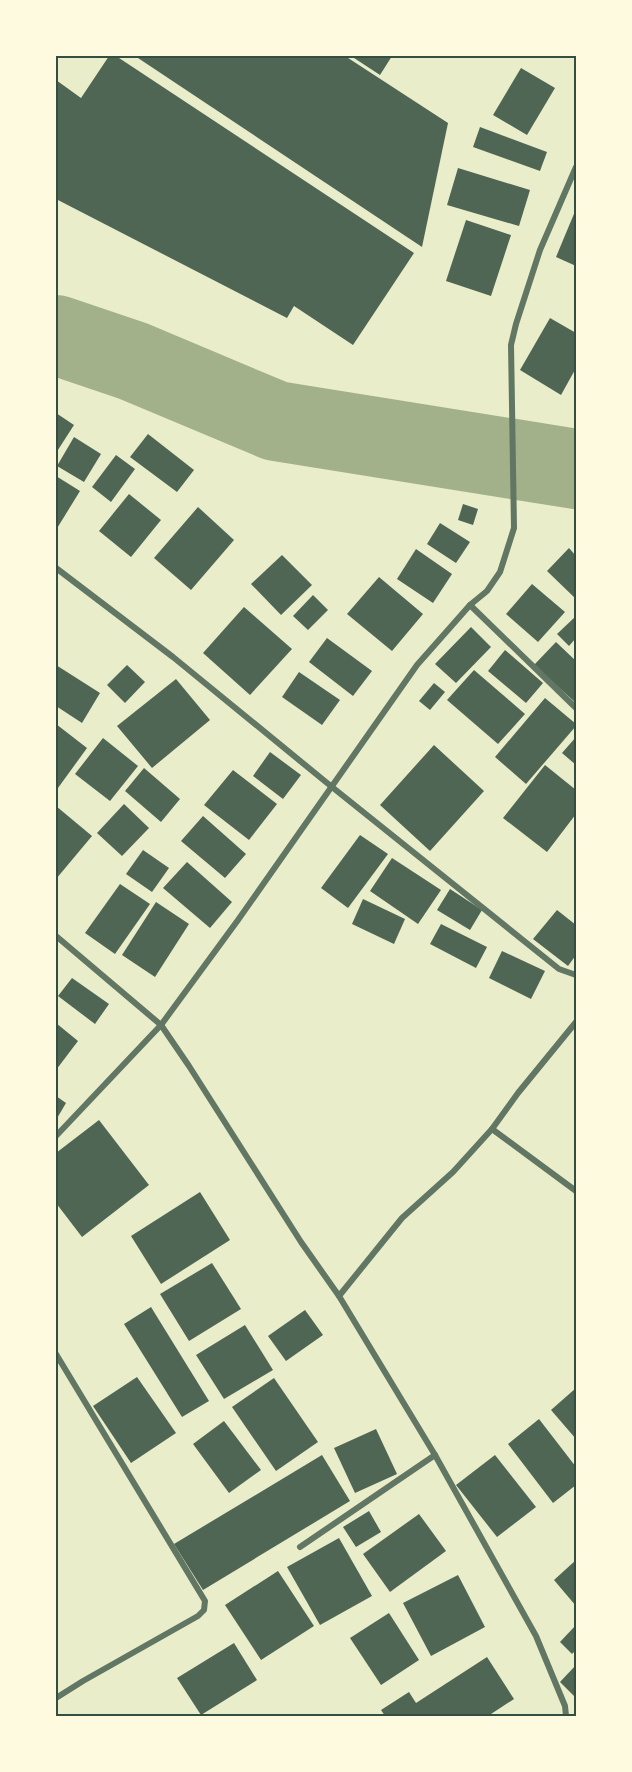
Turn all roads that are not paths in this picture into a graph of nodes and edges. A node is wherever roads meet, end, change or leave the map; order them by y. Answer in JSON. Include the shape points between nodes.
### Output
{"nodes":[{"id":1,"x":576,"y":167,"type":"edge"},
{"id":2,"x":56,"y":568,"type":"edge"},
{"id":3,"x":470,"y":605,"type":"junction"},
{"id":4,"x":576,"y":708,"type":"edge"},
{"id":5,"x":332,"y":787,"type":"junction"},
{"id":6,"x":56,"y":936,"type":"edge"},
{"id":7,"x":576,"y":975,"type":"edge"},
{"id":8,"x":576,"y":1022,"type":"edge"},
{"id":9,"x":161,"y":1025,"type":"junction"},
{"id":10,"x":492,"y":1129,"type":"junction"},
{"id":11,"x":56,"y":1136,"type":"edge"},
{"id":12,"x":576,"y":1191,"type":"edge"},
{"id":13,"x":339,"y":1296,"type":"junction"},
{"id":14,"x":56,"y":1354,"type":"edge"},
{"id":15,"x":435,"y":1455,"type":"junction"},
{"id":16,"x":300,"y":1547,"type":"dead end"},
{"id":17,"x":56,"y":1698,"type":"edge"},
{"id":18,"x":566,"y":1716,"type":"edge"}],
"edges":[{"from":1,"to":3,"type":"street","via":[[540,250],[512,345],[514,528],[500,572],[487,591]]},
{"from":2,"to":5,"type":"street","via":[[173,657]]},
{"from":3,"to":4,"type":"street"},
{"from":3,"to":5,"type":"street","via":[[417,664]]},
{"from":5,"to":7,"type":"street","via":[[560,969]]},
{"from":5,"to":9,"type":"street"},
{"from":6,"to":9,"type":"street"},
{"from":8,"to":10,"type":"street"},
{"from":9,"to":11,"type":"street"},
{"from":9,"to":13,"type":"street"},
{"from":10,"to":12,"type":"street"},
{"from":10,"to":13,"type":"street","via":[[453,1172],[402,1218]]},
{"from":13,"to":15,"type":"street"},
{"from":14,"to":17,"type":"street","via":[[205,1601],[198,1616]]},
{"from":15,"to":16,"type":"street"},
{"from":15,"to":18,"type":"street","via":[[536,1636]]}]}
